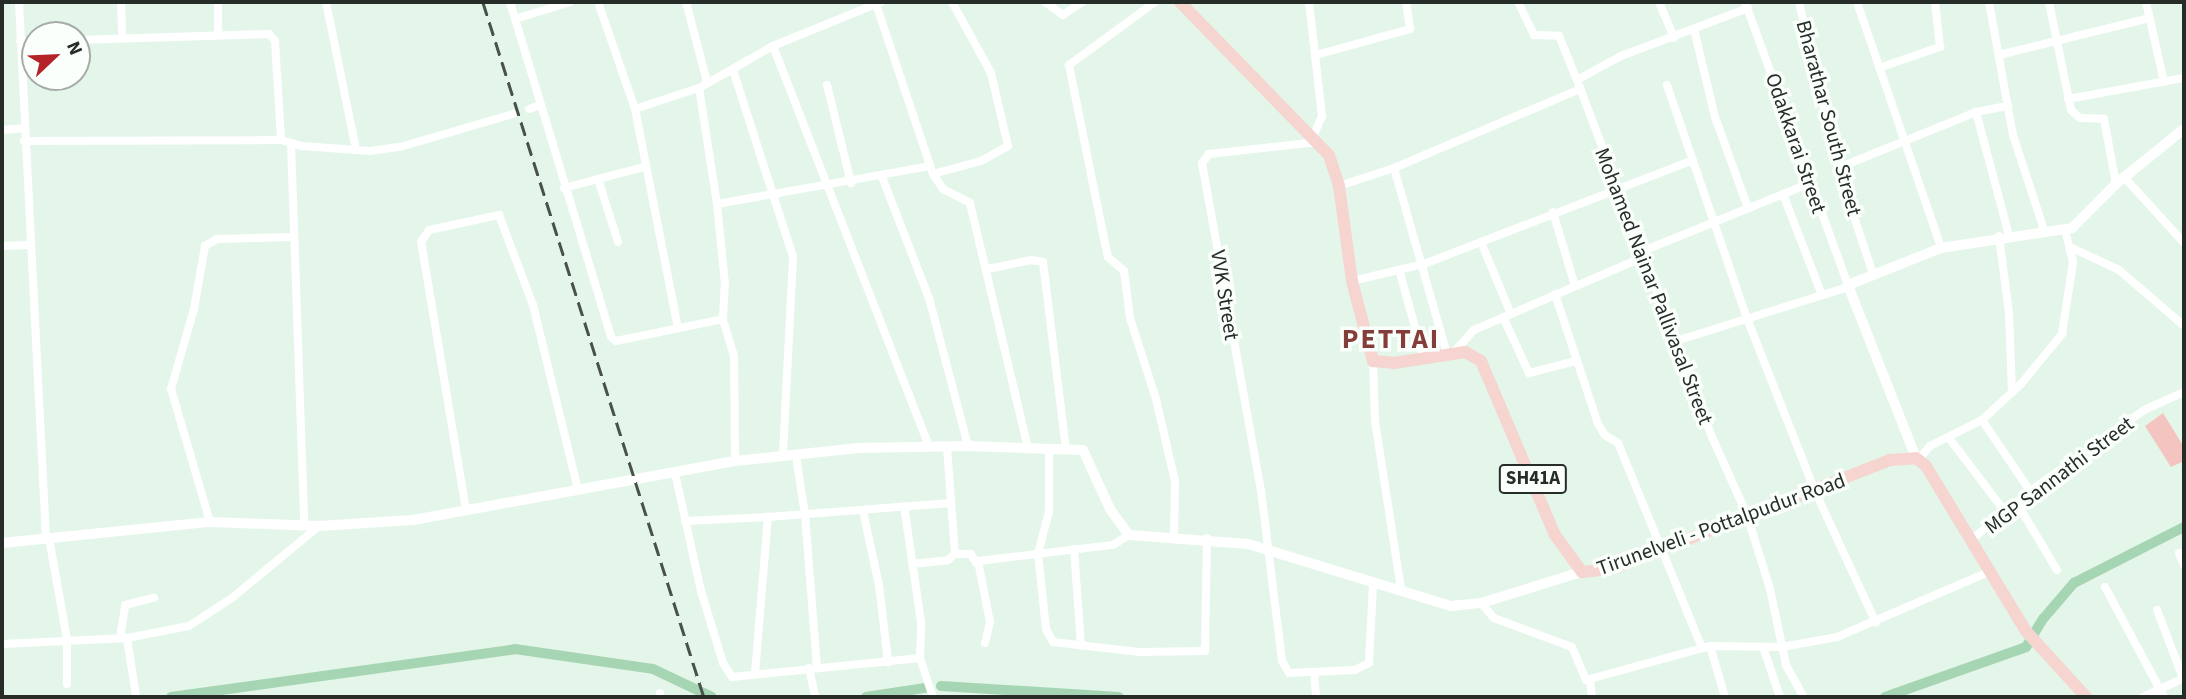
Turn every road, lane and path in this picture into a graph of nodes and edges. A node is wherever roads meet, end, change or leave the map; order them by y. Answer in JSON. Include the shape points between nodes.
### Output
{"nodes":[{"id":1,"x":19,"y":2,"type":"edge"},
{"id":2,"x":121,"y":2,"type":"edge"},
{"id":3,"x":218,"y":2,"type":"edge"},
{"id":4,"x":326,"y":2,"type":"edge"},
{"id":5,"x":510,"y":2,"type":"edge"},
{"id":6,"x":570,"y":2,"type":"edge"},
{"id":7,"x":598,"y":2,"type":"edge"},
{"id":8,"x":686,"y":2,"type":"edge"},
{"id":9,"x":952,"y":2,"type":"edge"},
{"id":10,"x":1045,"y":2,"type":"edge"},
{"id":11,"x":1082,"y":2,"type":"edge"},
{"id":12,"x":1155,"y":2,"type":"edge"},
{"id":13,"x":1180,"y":2,"type":"edge"},
{"id":14,"x":1309,"y":2,"type":"edge"},
{"id":15,"x":1406,"y":2,"type":"edge"},
{"id":16,"x":1518,"y":2,"type":"edge"},
{"id":17,"x":1659,"y":2,"type":"edge"},
{"id":18,"x":1799,"y":2,"type":"edge"},
{"id":19,"x":1857,"y":2,"type":"edge"},
{"id":20,"x":1935,"y":2,"type":"edge"},
{"id":21,"x":1989,"y":2,"type":"edge"},
{"id":22,"x":2049,"y":2,"type":"edge"},
{"id":23,"x":2147,"y":2,"type":"edge"},
{"id":24,"x":879,"y":3,"type":"edge"},
{"id":25,"x":1749,"y":4,"type":"edge"},
{"id":26,"x":2150,"y":18,"type":"junction"},
{"id":27,"x":515,"y":19,"type":"junction"},
{"id":28,"x":1694,"y":29,"type":"junction"},
{"id":29,"x":218,"y":35,"type":"junction"},
{"id":30,"x":1674,"y":37,"type":"junction"},
{"id":31,"x":122,"y":38,"type":"junction"},
{"id":32,"x":2056,"y":38,"type":"junction"},
{"id":33,"x":91,"y":39,"type":"edge"},
{"id":34,"x":20,"y":41,"type":"joint"},
{"id":35,"x":773,"y":46,"type":"junction"},
{"id":36,"x":1316,"y":55,"type":"junction"},
{"id":37,"x":1999,"y":55,"type":"junction"},
{"id":38,"x":1879,"y":68,"type":"junction"},
{"id":39,"x":733,"y":70,"type":"junction"},
{"id":40,"x":2184,"y":78,"type":"edge"},
{"id":41,"x":1577,"y":80,"type":"junction"},
{"id":42,"x":2164,"y":82,"type":"junction"},
{"id":43,"x":703,"y":85,"type":"junction"},
{"id":44,"x":827,"y":85,"type":"dead end"},
{"id":45,"x":1667,"y":85,"type":"dead end"},
{"id":46,"x":1580,"y":89,"type":"junction"},
{"id":47,"x":2068,"y":99,"type":"junction"},
{"id":48,"x":540,"y":105,"type":"junction"},
{"id":49,"x":2008,"y":106,"type":"junction"},
{"id":50,"x":529,"y":109,"type":"dead end"},
{"id":51,"x":635,"y":109,"type":"junction"},
{"id":52,"x":1976,"y":112,"type":"junction"},
{"id":53,"x":513,"y":114,"type":"dead end"},
{"id":54,"x":23,"y":128,"type":"junction"},
{"id":55,"x":2,"y":130,"type":"edge"},
{"id":56,"x":2184,"y":130,"type":"edge"},
{"id":57,"x":1317,"y":138,"type":"junction"},
{"id":58,"x":281,"y":140,"type":"junction"},
{"id":59,"x":24,"y":141,"type":"junction"},
{"id":60,"x":1903,"y":142,"type":"junction"},
{"id":61,"x":291,"y":144,"type":"junction"},
{"id":62,"x":356,"y":150,"type":"junction"},
{"id":63,"x":1693,"y":160,"type":"junction"},
{"id":64,"x":645,"y":167,"type":"junction"},
{"id":65,"x":1394,"y":168,"type":"junction"},
{"id":66,"x":1838,"y":168,"type":"junction"},
{"id":67,"x":932,"y":170,"type":"junction"},
{"id":68,"x":882,"y":177,"type":"junction"},
{"id":69,"x":598,"y":178,"type":"junction"},
{"id":70,"x":2120,"y":180,"type":"junction"},
{"id":71,"x":851,"y":183,"type":"junction"},
{"id":72,"x":1808,"y":184,"type":"junction"},
{"id":73,"x":1339,"y":186,"type":"junction"},
{"id":74,"x":564,"y":187,"type":"junction"},
{"id":75,"x":828,"y":187,"type":"junction"},
{"id":76,"x":1617,"y":188,"type":"junction"},
{"id":77,"x":1783,"y":194,"type":"junction"},
{"id":78,"x":776,"y":195,"type":"junction"},
{"id":79,"x":717,"y":204,"type":"junction"},
{"id":80,"x":1748,"y":208,"type":"junction"},
{"id":81,"x":1553,"y":212,"type":"junction"},
{"id":82,"x":1715,"y":222,"type":"junction"},
{"id":83,"x":2065,"y":231,"type":"junction"},
{"id":84,"x":2045,"y":233,"type":"junction"},
{"id":85,"x":2004,"y":235,"type":"junction"},
{"id":86,"x":294,"y":237,"type":"junction"},
{"id":87,"x":618,"y":242,"type":"dead end"},
{"id":88,"x":1481,"y":242,"type":"junction"},
{"id":89,"x":2184,"y":243,"type":"edge"},
{"id":90,"x":29,"y":245,"type":"junction"},
{"id":91,"x":2,"y":246,"type":"edge"},
{"id":92,"x":2070,"y":247,"type":"junction"},
{"id":93,"x":1941,"y":248,"type":"junction"},
{"id":94,"x":1643,"y":251,"type":"junction"},
{"id":95,"x":1424,"y":264,"type":"junction"},
{"id":96,"x":988,"y":269,"type":"junction"},
{"id":97,"x":1399,"y":273,"type":"junction"},
{"id":98,"x":1873,"y":274,"type":"junction"},
{"id":99,"x":1352,"y":281,"type":"junction"},
{"id":100,"x":1575,"y":286,"type":"junction"},
{"id":101,"x":1848,"y":286,"type":"junction"},
{"id":102,"x":1555,"y":293,"type":"junction"},
{"id":103,"x":1822,"y":295,"type":"junction"},
{"id":104,"x":1507,"y":316,"type":"junction"},
{"id":105,"x":723,"y":319,"type":"junction"},
{"id":106,"x":1748,"y":321,"type":"junction"},
{"id":107,"x":2184,"y":326,"type":"edge"},
{"id":108,"x":678,"y":328,"type":"junction"},
{"id":109,"x":1676,"y":341,"type":"junction"},
{"id":110,"x":1450,"y":353,"type":"junction"},
{"id":111,"x":1423,"y":356,"type":"junction"},
{"id":112,"x":1373,"y":361,"type":"junction"},
{"id":113,"x":1576,"y":362,"type":"junction"},
{"id":114,"x":2012,"y":391,"type":"junction"},
{"id":115,"x":2184,"y":392,"type":"edge"},
{"id":116,"x":1982,"y":420,"type":"junction"},
{"id":117,"x":1949,"y":438,"type":"junction"},
{"id":118,"x":929,"y":446,"type":"junction"},
{"id":119,"x":968,"y":446,"type":"junction"},
{"id":120,"x":947,"y":447,"type":"junction"},
{"id":121,"x":1028,"y":449,"type":"junction"},
{"id":122,"x":1066,"y":449,"type":"junction"},
{"id":123,"x":1049,"y":450,"type":"junction"},
{"id":124,"x":783,"y":455,"type":"junction"},
{"id":125,"x":796,"y":456,"type":"junction"},
{"id":126,"x":1917,"y":458,"type":"junction"},
{"id":127,"x":735,"y":461,"type":"junction"},
{"id":128,"x":675,"y":472,"type":"junction"},
{"id":129,"x":578,"y":490,"type":"junction"},
{"id":130,"x":1815,"y":491,"type":"junction"},
{"id":131,"x":2030,"y":491,"type":"junction"},
{"id":132,"x":950,"y":503,"type":"junction"},
{"id":133,"x":2017,"y":503,"type":"junction"},
{"id":134,"x":904,"y":506,"type":"junction"},
{"id":135,"x":466,"y":510,"type":"junction"},
{"id":136,"x":863,"y":510,"type":"junction"},
{"id":137,"x":2006,"y":513,"type":"junction"},
{"id":138,"x":1747,"y":514,"type":"junction"},
{"id":139,"x":805,"y":515,"type":"junction"},
{"id":140,"x":768,"y":517,"type":"junction"},
{"id":141,"x":685,"y":521,"type":"junction"},
{"id":142,"x":210,"y":522,"type":"junction"},
{"id":143,"x":304,"y":524,"type":"junction"},
{"id":144,"x":319,"y":526,"type":"junction"},
{"id":145,"x":1129,"y":535,"type":"junction"},
{"id":146,"x":1174,"y":536,"type":"junction"},
{"id":147,"x":1207,"y":538,"type":"junction"},
{"id":148,"x":48,"y":539,"type":"junction"},
{"id":149,"x":1971,"y":540,"type":"junction"},
{"id":150,"x":2,"y":543,"type":"edge"},
{"id":151,"x":1074,"y":549,"type":"junction"},
{"id":152,"x":1662,"y":549,"type":"junction"},
{"id":153,"x":1269,"y":550,"type":"junction"},
{"id":154,"x":2179,"y":553,"type":"dead end"},
{"id":155,"x":955,"y":554,"type":"junction"},
{"id":156,"x":1038,"y":554,"type":"junction"},
{"id":157,"x":976,"y":563,"type":"junction"},
{"id":158,"x":912,"y":565,"type":"junction"},
{"id":159,"x":2184,"y":565,"type":"edge"},
{"id":160,"x":2057,"y":570,"type":"dead end"},
{"id":161,"x":1582,"y":572,"type":"junction"},
{"id":162,"x":1989,"y":572,"type":"junction"},
{"id":163,"x":1373,"y":584,"type":"junction"},
{"id":164,"x":2105,"y":587,"type":"dead end"},
{"id":165,"x":1401,"y":589,"type":"junction"},
{"id":166,"x":154,"y":598,"type":"dead end"},
{"id":167,"x":1481,"y":603,"type":"junction"},
{"id":168,"x":2157,"y":610,"type":"dead end"},
{"id":169,"x":1876,"y":623,"type":"junction"},
{"id":170,"x":123,"y":638,"type":"junction"},
{"id":171,"x":67,"y":639,"type":"junction"},
{"id":172,"x":2,"y":643,"type":"edge"},
{"id":173,"x":985,"y":643,"type":"dead end"},
{"id":174,"x":1081,"y":646,"type":"junction"},
{"id":175,"x":1706,"y":647,"type":"junction"},
{"id":176,"x":1763,"y":647,"type":"junction"},
{"id":177,"x":1782,"y":647,"type":"junction"},
{"id":178,"x":920,"y":658,"type":"junction"},
{"id":179,"x":888,"y":662,"type":"junction"},
{"id":180,"x":813,"y":667,"type":"junction"},
{"id":181,"x":1314,"y":673,"type":"junction"},
{"id":182,"x":755,"y":674,"type":"junction"},
{"id":183,"x":2183,"y":678,"type":"edge"},
{"id":184,"x":1590,"y":679,"type":"junction"},
{"id":185,"x":67,"y":684,"type":"dead end"},
{"id":186,"x":2159,"y":688,"type":"junction"},
{"id":187,"x":136,"y":696,"type":"edge"},
{"id":188,"x":815,"y":696,"type":"edge"},
{"id":189,"x":933,"y":697,"type":"edge"},
{"id":190,"x":1316,"y":697,"type":"edge"},
{"id":191,"x":1592,"y":697,"type":"edge"},
{"id":192,"x":1725,"y":697,"type":"edge"},
{"id":193,"x":1780,"y":697,"type":"edge"},
{"id":194,"x":1804,"y":697,"type":"edge"},
{"id":195,"x":2086,"y":697,"type":"edge"},
{"id":196,"x":2143,"y":697,"type":"edge"},
{"id":197,"x":2164,"y":697,"type":"edge"}],
"edges":[{"from":1,"to":34,"type":"street"},
{"from":2,"to":31,"type":"street"},
{"from":3,"to":29,"type":"street"},
{"from":4,"to":62,"type":"street"},
{"from":5,"to":27,"type":"street"},
{"from":6,"to":27,"type":"street"},
{"from":7,"to":51,"type":"street"},
{"from":8,"to":43,"type":"street"},
{"from":9,"to":67,"type":"street","via":[[992,73],[1008,146],[981,161]]},
{"from":10,"to":11,"type":"street","via":[[1063,15]]},
{"from":12,"to":146,"type":"street","via":[[1069,65],[1108,257],[1124,271],[1130,318],[1175,481]]},
{"from":13,"to":57,"type":"main road"},
{"from":14,"to":36,"type":"street"},
{"from":15,"to":36,"type":"street","via":[[1410,29]]},
{"from":16,"to":41,"type":"street","name":"Mohamed Nainar Pallivasal Street","via":[[1534,35],[1553,33]]},
{"from":17,"to":30,"type":"street"},
{"from":18,"to":66,"type":"street","name":"Bharathar South Street"},
{"from":19,"to":38,"type":"street"},
{"from":20,"to":38,"type":"street","via":[[1940,47]]},
{"from":21,"to":37,"type":"street"},
{"from":22,"to":32,"type":"street"},
{"from":23,"to":26,"type":"street"},
{"from":24,"to":35,"type":"street"},
{"from":24,"to":67,"type":"street"},
{"from":25,"to":28,"type":"street"},
{"from":25,"to":72,"type":"street","name":"Odakkarai Street"},
{"from":26,"to":32,"type":"street"},
{"from":26,"to":42,"type":"street"},
{"from":27,"to":48,"type":"street"},
{"from":28,"to":30,"type":"street"},
{"from":28,"to":80,"type":"street","via":[[1715,117]]},
{"from":29,"to":31,"type":"street"},
{"from":29,"to":58,"type":"street","via":[[273,36]]},
{"from":30,"to":41,"type":"street"},
{"from":31,"to":33,"type":"street"},
{"from":32,"to":37,"type":"street"},
{"from":32,"to":47,"type":"street"},
{"from":34,"to":54,"type":"street"},
{"from":35,"to":39,"type":"street"},
{"from":35,"to":75,"type":"street"},
{"from":36,"to":57,"type":"street","via":[[1322,116]]},
{"from":37,"to":49,"type":"street"},
{"from":38,"to":60,"type":"street"},
{"from":39,"to":43,"type":"street"},
{"from":39,"to":78,"type":"street"},
{"from":40,"to":42,"type":"street"},
{"from":41,"to":46,"type":"street","name":"Mohamed Nainar Pallivasal Street"},
{"from":42,"to":47,"type":"street"},
{"from":43,"to":51,"type":"street"},
{"from":43,"to":79,"type":"street"},
{"from":44,"to":71,"type":"street"},
{"from":45,"to":63,"type":"street"},
{"from":46,"to":65,"type":"street"},
{"from":46,"to":76,"type":"street","name":"Mohamed Nainar Pallivasal Street"},
{"from":47,"to":70,"type":"street","via":[[2075,116],[2104,118]]},
{"from":48,"to":50,"type":"street"},
{"from":48,"to":74,"type":"street"},
{"from":49,"to":52,"type":"street"},
{"from":49,"to":84,"type":"street"},
{"from":51,"to":64,"type":"street"},
{"from":52,"to":60,"type":"street"},
{"from":52,"to":85,"type":"street"},
{"from":53,"to":62,"type":"street","via":[[400,147]]},
{"from":54,"to":55,"type":"street"},
{"from":54,"to":59,"type":"street"},
{"from":56,"to":70,"type":"street"},
{"from":57,"to":73,"type":"main road"},
{"from":57,"to":153,"type":"street","name":"VVK Street","via":[[1209,154],[1202,163]]},
{"from":58,"to":59,"type":"street"},
{"from":58,"to":61,"type":"street"},
{"from":59,"to":90,"type":"street"},
{"from":60,"to":66,"type":"street"},
{"from":60,"to":93,"type":"street"},
{"from":61,"to":62,"type":"street"},
{"from":61,"to":86,"type":"street"},
{"from":63,"to":76,"type":"street"},
{"from":63,"to":82,"type":"street"},
{"from":64,"to":69,"type":"street"},
{"from":64,"to":108,"type":"street"},
{"from":65,"to":73,"type":"street"},
{"from":65,"to":95,"type":"street"},
{"from":66,"to":98,"type":"street","name":"Bharathar South Street"},
{"from":67,"to":68,"type":"street"},
{"from":67,"to":96,"type":"street","via":[[943,190],[970,203]]},
{"from":68,"to":71,"type":"street"},
{"from":68,"to":119,"type":"street","via":[[929,298]]},
{"from":69,"to":74,"type":"street"},
{"from":69,"to":87,"type":"street"},
{"from":70,"to":83,"type":"street","via":[[2078,224]]},
{"from":70,"to":89,"type":"street"},
{"from":71,"to":75,"type":"street"},
{"from":72,"to":77,"type":"street"},
{"from":72,"to":101,"type":"street","name":"Odakkarai Street"},
{"from":73,"to":99,"type":"main road"},
{"from":74,"to":108,"type":"street","via":[[613,341]]},
{"from":75,"to":78,"type":"street"},
{"from":75,"to":118,"type":"street"},
{"from":76,"to":81,"type":"street"},
{"from":76,"to":94,"type":"street","name":"Mohamed Nainar Pallivasal Street"},
{"from":77,"to":80,"type":"street"},
{"from":77,"to":103,"type":"street"},
{"from":78,"to":79,"type":"street"},
{"from":78,"to":124,"type":"street","via":[[793,257]]},
{"from":79,"to":105,"type":"street","via":[[725,284]]},
{"from":80,"to":82,"type":"street"},
{"from":81,"to":88,"type":"street"},
{"from":81,"to":100,"type":"street"},
{"from":82,"to":94,"type":"street"},
{"from":82,"to":106,"type":"street"},
{"from":83,"to":84,"type":"street"},
{"from":83,"to":92,"type":"street"},
{"from":84,"to":85,"type":"street"},
{"from":85,"to":93,"type":"street"},
{"from":85,"to":114,"type":"street"},
{"from":86,"to":142,"type":"street","via":[[217,239],[205,246],[194,309],[171,389]]},
{"from":86,"to":143,"type":"street"},
{"from":88,"to":95,"type":"street"},
{"from":88,"to":104,"type":"street"},
{"from":90,"to":91,"type":"street"},
{"from":90,"to":148,"type":"street"},
{"from":92,"to":107,"type":"street","via":[[2119,270]]},
{"from":92,"to":114,"type":"street","via":[[2071,292],[2062,334]]},
{"from":93,"to":98,"type":"street"},
{"from":94,"to":100,"type":"street","via":[[1632,262]]},
{"from":94,"to":109,"type":"street","name":"Mohamed Nainar Pallivasal Street"},
{"from":95,"to":97,"type":"street"},
{"from":95,"to":110,"type":"street"},
{"from":96,"to":121,"type":"street"},
{"from":96,"to":122,"type":"street","via":[[1043,262]]},
{"from":97,"to":99,"type":"street"},
{"from":97,"to":111,"type":"street"},
{"from":98,"to":101,"type":"street"},
{"from":99,"to":112,"type":"main road"},
{"from":100,"to":102,"type":"street"},
{"from":101,"to":103,"type":"street"},
{"from":101,"to":126,"type":"street"},
{"from":102,"to":104,"type":"street"},
{"from":102,"to":113,"type":"street"},
{"from":103,"to":106,"type":"street"},
{"from":104,"to":110,"type":"street","via":[[1469,333]]},
{"from":104,"to":113,"type":"street","via":[[1529,373]]},
{"from":105,"to":108,"type":"street"},
{"from":105,"to":127,"type":"street","via":[[737,385]]},
{"from":106,"to":109,"type":"street"},
{"from":106,"to":130,"type":"street"},
{"from":109,"to":138,"type":"street","name":"Mohamed Nainar Pallivasal Street"},
{"from":110,"to":111,"type":"main road","name":"Tirunelveli - Pottalpudur Road","number":"SH41A"},
{"from":110,"to":161,"type":"main road","name":"Tirunelveli - Pottalpudur Road","number":"SH41A","via":[[1471,353],[1490,372],[1555,535]]},
{"from":111,"to":112,"type":"main road","name":"Tirunelveli - Pottalpudur Road","number":"SH41A","via":[[1394,363]]},
{"from":112,"to":165,"type":"street","via":[[1376,421]]},
{"from":113,"to":152,"type":"street","via":[[1598,424],[1618,443]]},
{"from":114,"to":116,"type":"street"},
{"from":115,"to":131,"type":"street","name":"MGP Sannathi Street","via":[[2144,411]]},
{"from":116,"to":117,"type":"street"},
{"from":116,"to":131,"type":"street","via":[[1997,449]]},
{"from":117,"to":126,"type":"street"},
{"from":117,"to":137,"type":"street"},
{"from":118,"to":120,"type":"street"},
{"from":118,"to":125,"type":"street"},
{"from":119,"to":120,"type":"street"},
{"from":119,"to":121,"type":"street"},
{"from":120,"to":132,"type":"street"},
{"from":121,"to":123,"type":"street"},
{"from":122,"to":123,"type":"street"},
{"from":122,"to":145,"type":"street","via":[[1089,456],[1104,498]]},
{"from":123,"to":156,"type":"street","via":[[1049,511]]},
{"from":124,"to":125,"type":"street"},
{"from":124,"to":127,"type":"street"},
{"from":125,"to":139,"type":"street"},
{"from":126,"to":130,"type":"main road","name":"Tirunelveli - Pottalpudur Road","via":[[1890,460]]},
{"from":126,"to":149,"type":"main road"},
{"from":127,"to":128,"type":"street"},
{"from":128,"to":129,"type":"street"},
{"from":128,"to":141,"type":"street"},
{"from":129,"to":135,"type":"street"},
{"from":129,"to":135,"type":"street","via":[[544,342],[499,215],[429,230],[421,242]]},
{"from":130,"to":138,"type":"main road","name":"Tirunelveli - Pottalpudur Road"},
{"from":130,"to":169,"type":"street"},
{"from":131,"to":133,"type":"street","name":"MGP Sannathi Street"},
{"from":132,"to":134,"type":"street"},
{"from":132,"to":155,"type":"street"},
{"from":133,"to":137,"type":"street","name":"MGP Sannathi Street"},
{"from":133,"to":160,"type":"street"},
{"from":134,"to":136,"type":"street"},
{"from":134,"to":158,"type":"street"},
{"from":135,"to":144,"type":"street","via":[[413,520]]},
{"from":136,"to":139,"type":"street"},
{"from":136,"to":179,"type":"street"},
{"from":137,"to":149,"type":"street","name":"MGP Sannathi Street"},
{"from":138,"to":152,"type":"main road","name":"Tirunelveli - Pottalpudur Road"},
{"from":138,"to":177,"type":"street","name":"Mohamed Nainar Pallivasal Street"},
{"from":139,"to":140,"type":"street"},
{"from":139,"to":180,"type":"street"},
{"from":140,"to":141,"type":"street"},
{"from":140,"to":182,"type":"street"},
{"from":141,"to":182,"type":"street","via":[[725,671],[732,677]]},
{"from":142,"to":143,"type":"street"},
{"from":142,"to":148,"type":"street"},
{"from":143,"to":144,"type":"street"},
{"from":144,"to":170,"type":"street","via":[[189,626]]},
{"from":145,"to":146,"type":"street"},
{"from":145,"to":151,"type":"street","via":[[1120,544]]},
{"from":146,"to":147,"type":"street"},
{"from":147,"to":153,"type":"street"},
{"from":147,"to":174,"type":"street","via":[[1205,652]]},
{"from":148,"to":150,"type":"street"},
{"from":148,"to":171,"type":"street"},
{"from":149,"to":162,"type":"main road"},
{"from":151,"to":156,"type":"street"},
{"from":151,"to":174,"type":"street"},
{"from":152,"to":161,"type":"main road","name":"Tirunelveli - Pottalpudur Road","via":[[1612,569]]},
{"from":152,"to":175,"type":"street"},
{"from":153,"to":163,"type":"street"},
{"from":153,"to":181,"type":"street","name":"VVK Street","via":[[1284,668],[1294,675]]},
{"from":154,"to":159,"type":"street"},
{"from":155,"to":157,"type":"street","via":[[971,554]]},
{"from":155,"to":158,"type":"street","via":[[948,560]]},
{"from":156,"to":157,"type":"street"},
{"from":156,"to":174,"type":"street","via":[[1047,635],[1053,642]]},
{"from":157,"to":173,"type":"street","via":[[990,622]]},
{"from":158,"to":178,"type":"street","via":[[921,622]]},
{"from":161,"to":167,"type":"street"},
{"from":162,"to":169,"type":"street"},
{"from":162,"to":195,"type":"main road","via":[[2026,631]]},
{"from":163,"to":165,"type":"street"},
{"from":163,"to":181,"type":"street","name":"VVK Street","via":[[1369,663],[1355,670]]},
{"from":164,"to":186,"type":"street"},
{"from":165,"to":167,"type":"street","via":[[1451,606]]},
{"from":166,"to":170,"type":"street","via":[[124,606]]},
{"from":167,"to":184,"type":"street","via":[[1494,618],[1572,647],[1582,678]]},
{"from":168,"to":183,"type":"street"},
{"from":169,"to":177,"type":"street","via":[[1819,642]]},
{"from":170,"to":171,"type":"street"},
{"from":170,"to":187,"type":"street"},
{"from":171,"to":172,"type":"street"},
{"from":171,"to":185,"type":"street"},
{"from":175,"to":176,"type":"street"},
{"from":175,"to":184,"type":"street"},
{"from":175,"to":192,"type":"street"},
{"from":176,"to":177,"type":"street"},
{"from":176,"to":193,"type":"street"},
{"from":177,"to":194,"type":"street","name":"Mohamed Nainar Pallivasal Street"},
{"from":178,"to":179,"type":"street"},
{"from":178,"to":189,"type":"street"},
{"from":179,"to":180,"type":"street"},
{"from":180,"to":182,"type":"street"},
{"from":180,"to":188,"type":"street"},
{"from":181,"to":190,"type":"street"},
{"from":183,"to":186,"type":"street"},
{"from":184,"to":191,"type":"street"},
{"from":186,"to":196,"type":"street"},
{"from":186,"to":197,"type":"street"}]}
